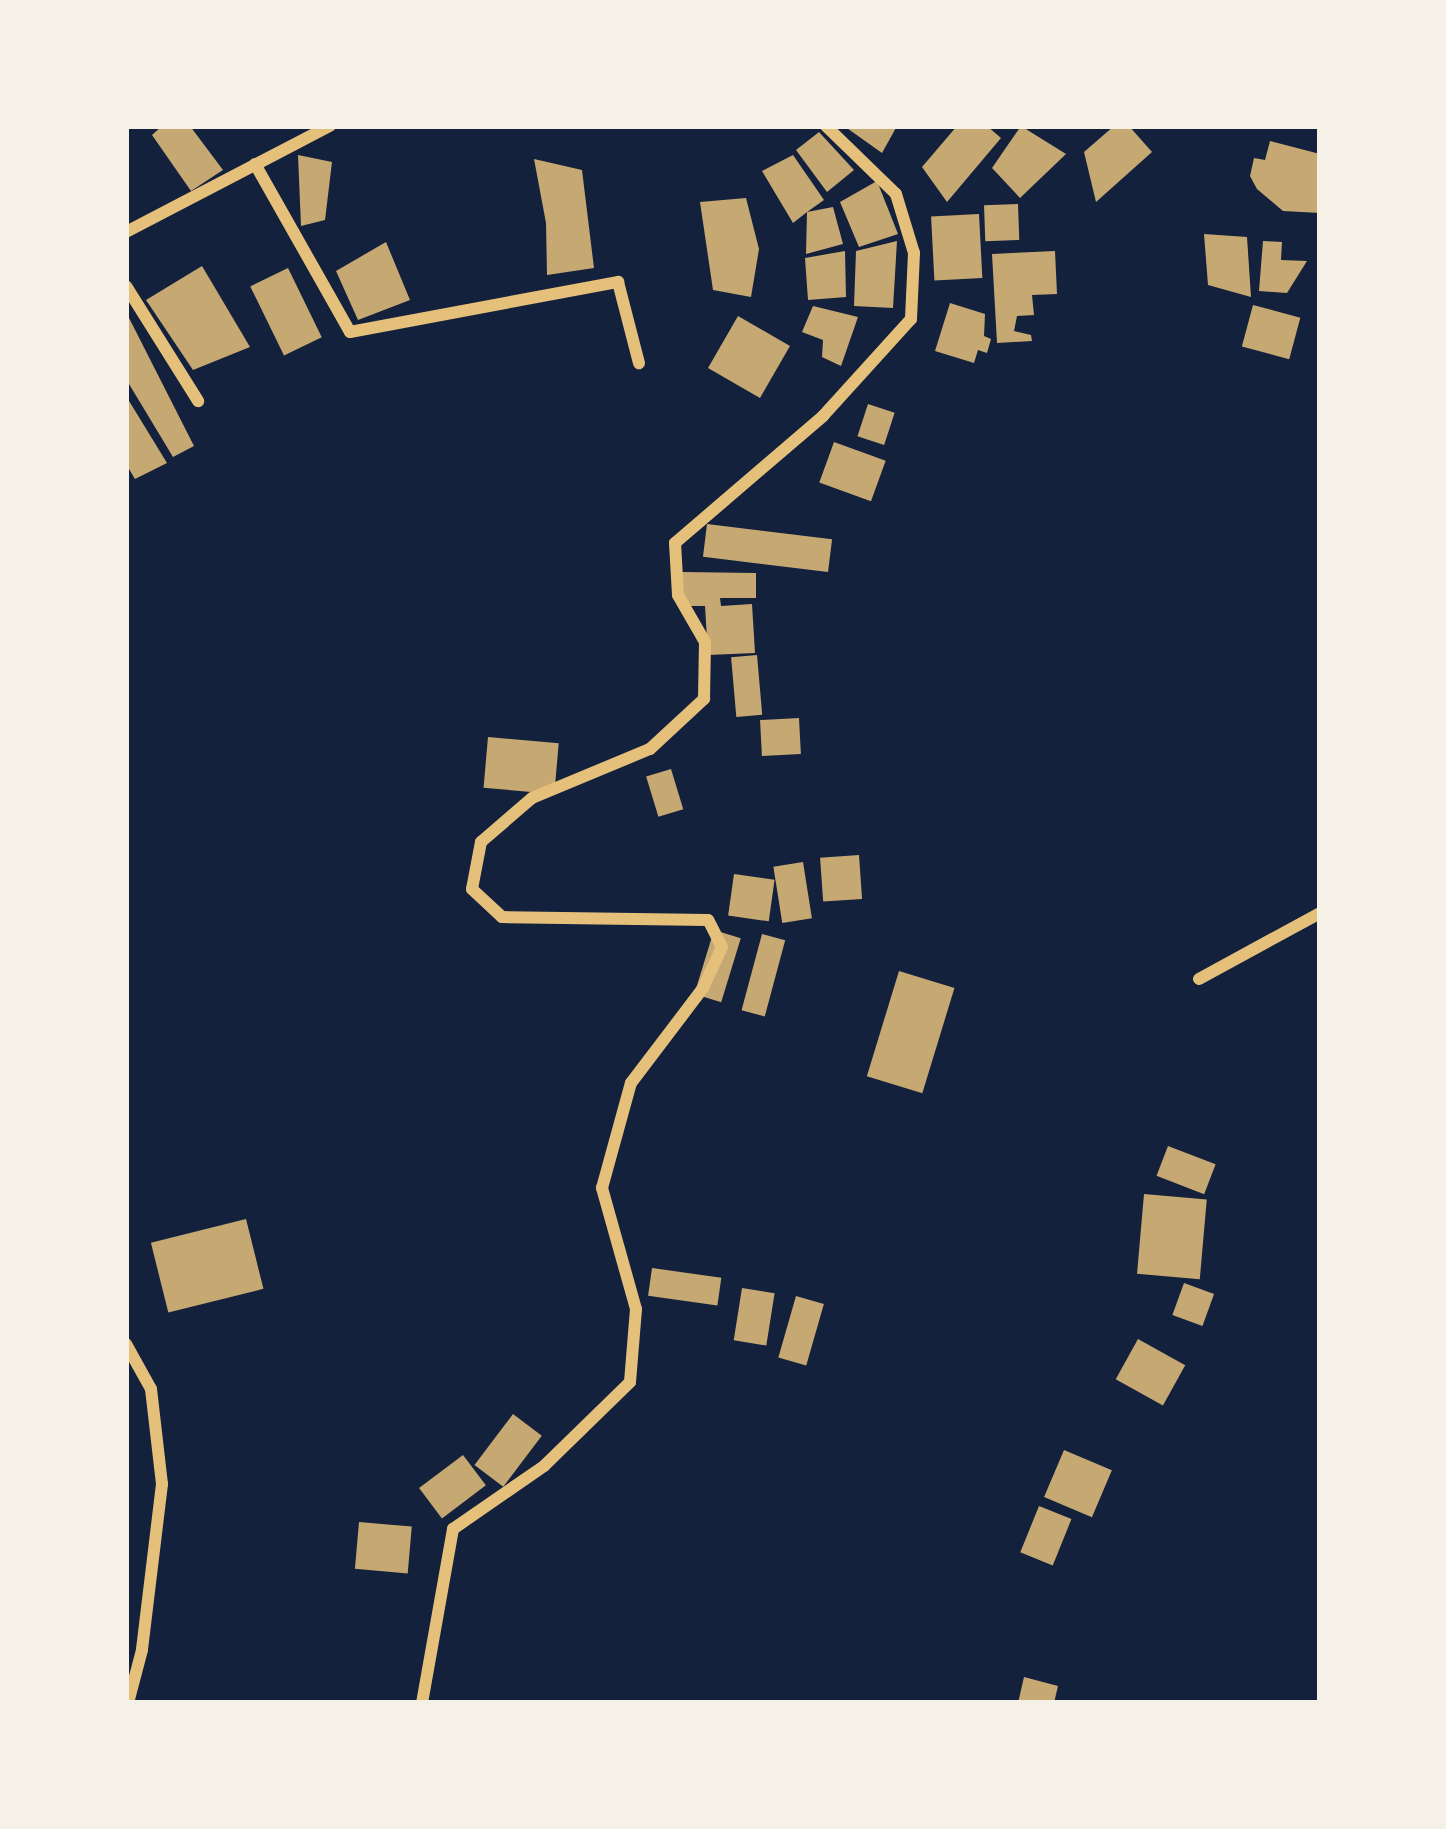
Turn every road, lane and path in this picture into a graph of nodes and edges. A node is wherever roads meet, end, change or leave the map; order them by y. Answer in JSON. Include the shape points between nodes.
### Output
{"nodes":[{"id":1,"x":330,"y":126,"type":"edge"},
{"id":2,"x":826,"y":126,"type":"edge"},
{"id":3,"x":255,"y":164,"type":"junction"},
{"id":4,"x":126,"y":232,"type":"edge"},
{"id":5,"x":126,"y":286,"type":"edge"},
{"id":6,"x":639,"y":364,"type":"dead end"},
{"id":7,"x":198,"y":401,"type":"dead end"},
{"id":8,"x":1320,"y":913,"type":"edge"},
{"id":9,"x":1198,"y":979,"type":"dead end"},
{"id":10,"x":126,"y":1344,"type":"edge"},
{"id":11,"x":128,"y":1703,"type":"edge"},
{"id":12,"x":422,"y":1703,"type":"edge"}],
"edges":[{"from":1,"to":3,"type":"street"},
{"from":2,"to":12,"type":"street","via":[[896,194],[914,253],[911,319],[823,416],[675,543],[678,596],[705,642],[704,699],[650,749],[532,798],[481,842],[472,889],[502,917],[708,920],[722,947],[703,988],[631,1083],[602,1188],[636,1309],[630,1382],[544,1466],[453,1529]]},
{"from":3,"to":4,"type":"street"},
{"from":3,"to":6,"type":"street","via":[[350,332],[618,282]]},
{"from":5,"to":7,"type":"street"},
{"from":8,"to":9,"type":"street"},
{"from":10,"to":11,"type":"street","via":[[151,1389],[162,1484]]}]}
